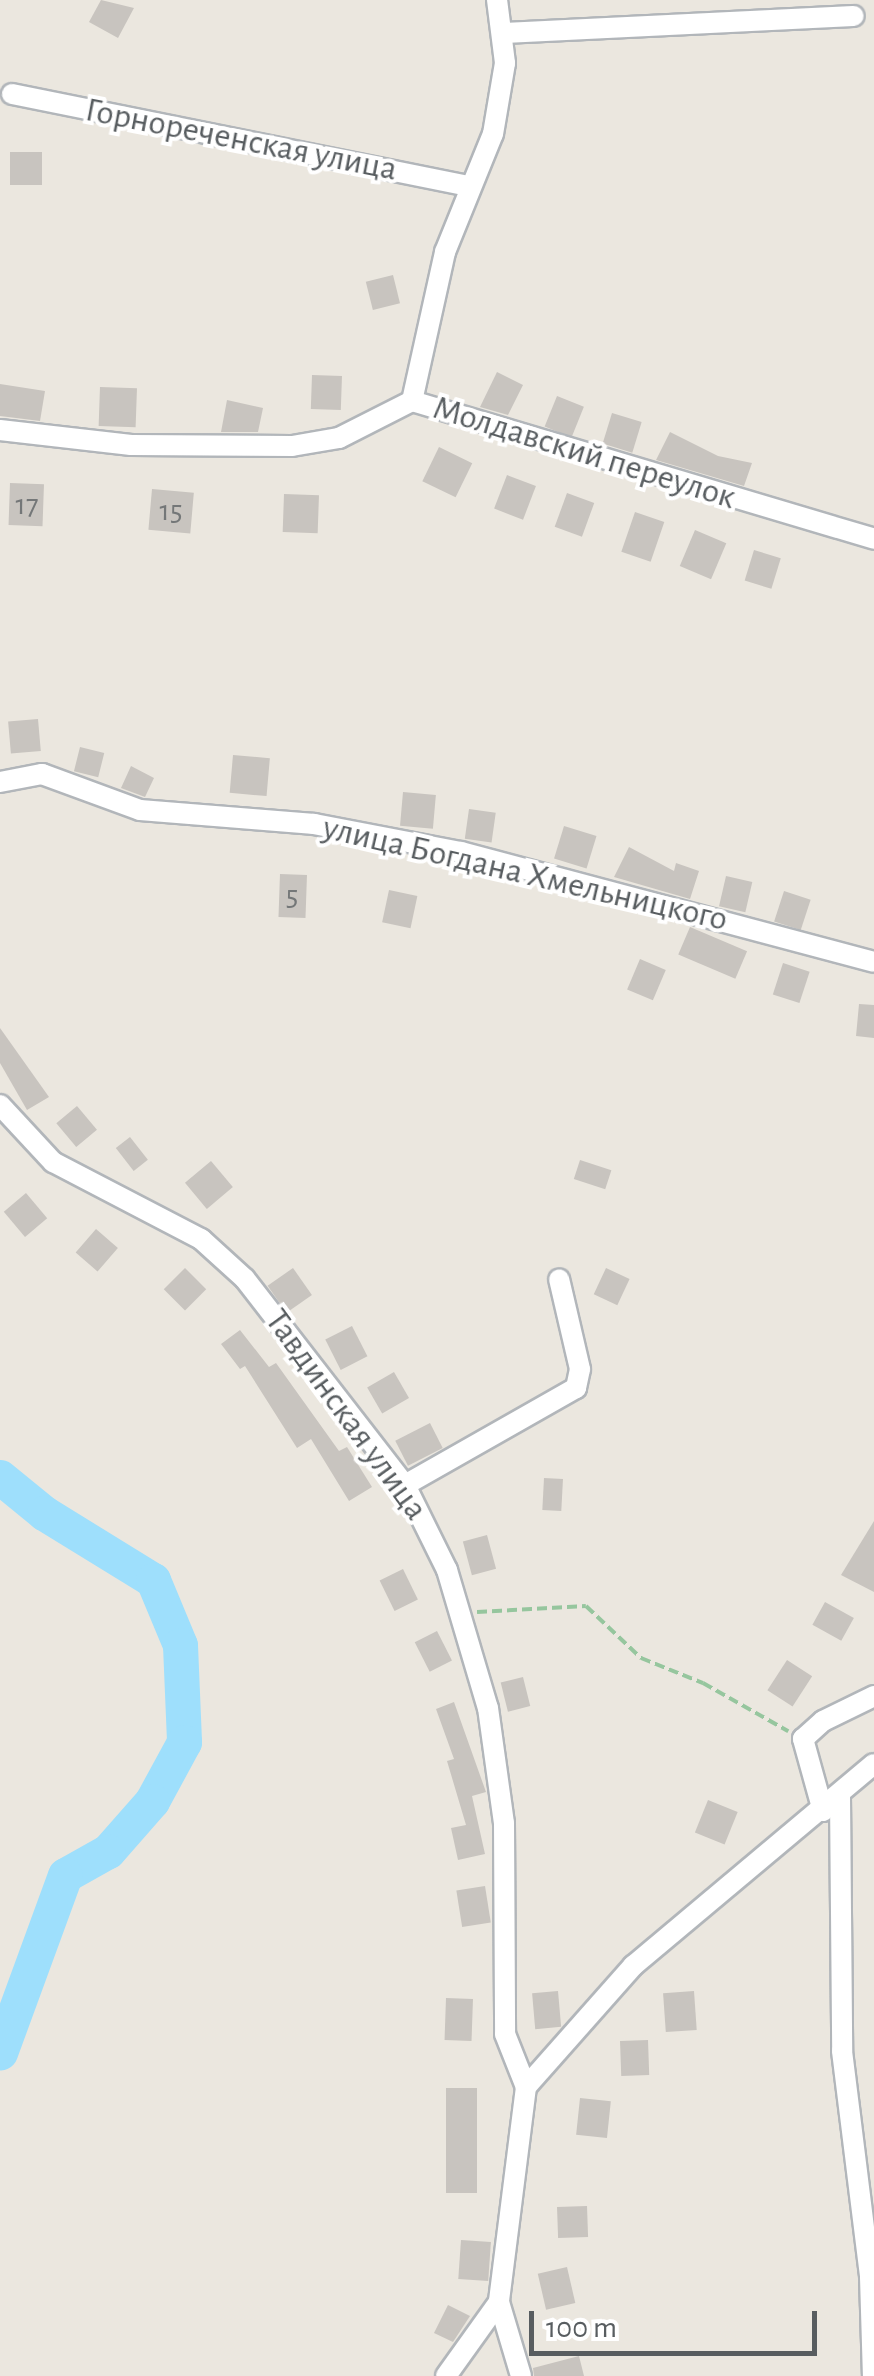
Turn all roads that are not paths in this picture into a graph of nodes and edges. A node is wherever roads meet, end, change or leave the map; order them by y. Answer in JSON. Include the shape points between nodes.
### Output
{"nodes":[{"id":1,"x":498,"y":0,"type":"edge"},
{"id":2,"x":854,"y":16,"type":"dead end"},
{"id":3,"x":504,"y":33,"type":"junction"},
{"id":4,"x":12,"y":94,"type":"dead end"},
{"id":5,"x":470,"y":186,"type":"junction"},
{"id":6,"x":412,"y":401,"type":"junction"},
{"id":7,"x":0,"y":430,"type":"edge"},
{"id":8,"x":874,"y":539,"type":"edge"},
{"id":9,"x":0,"y":782,"type":"edge"},
{"id":10,"x":874,"y":962,"type":"edge"},
{"id":11,"x":0,"y":1105,"type":"edge"},
{"id":12,"x":559,"y":1279,"type":"dead end"},
{"id":13,"x":406,"y":1485,"type":"junction"},
{"id":14,"x":874,"y":1696,"type":"edge"},
{"id":15,"x":874,"y":1764,"type":"edge"},
{"id":16,"x":831,"y":1804,"type":"junction"},
{"id":17,"x":526,"y":2086,"type":"junction"},
{"id":18,"x":500,"y":2302,"type":"junction"},
{"id":19,"x":446,"y":2376,"type":"edge"},
{"id":20,"x":521,"y":2376,"type":"edge"},
{"id":21,"x":873,"y":2376,"type":"edge"}],
"edges":[{"from":1,"to":3,"type":"street"},
{"from":2,"to":3,"type":"street"},
{"from":3,"to":5,"type":"street","via":[[493,134]]},
{"from":4,"to":5,"type":"street","name":"Горнореченская улица"},
{"from":5,"to":6,"type":"street","via":[[445,252]]},
{"from":6,"to":7,"type":"street","name":"Молдавский переулок","via":[[339,438],[292,446],[131,445]]},
{"from":6,"to":8,"type":"street","name":"Молдавский переулок"},
{"from":9,"to":10,"type":"street","name":"улица Богдана Хмельницкого","via":[[42,774],[140,810],[314,824],[462,852]]},
{"from":11,"to":13,"type":"street","name":"Тавдинская улица","via":[[53,1162],[222,1255]]},
{"from":12,"to":13,"type":"street","via":[[580,1368],[576,1388]]},
{"from":13,"to":17,"type":"street","name":"Тавдинская улица","via":[[462,1614],[488,1708],[504,1823],[506,2048]]},
{"from":14,"to":16,"type":"street","via":[[823,1720],[803,1739]]},
{"from":15,"to":16,"type":"street"},
{"from":16,"to":17,"type":"street","via":[[633,1966]]},
{"from":16,"to":21,"type":"street","via":[[842,2051],[870,2278]]},
{"from":17,"to":18,"type":"street"},
{"from":18,"to":19,"type":"street"},
{"from":18,"to":20,"type":"street"}]}
